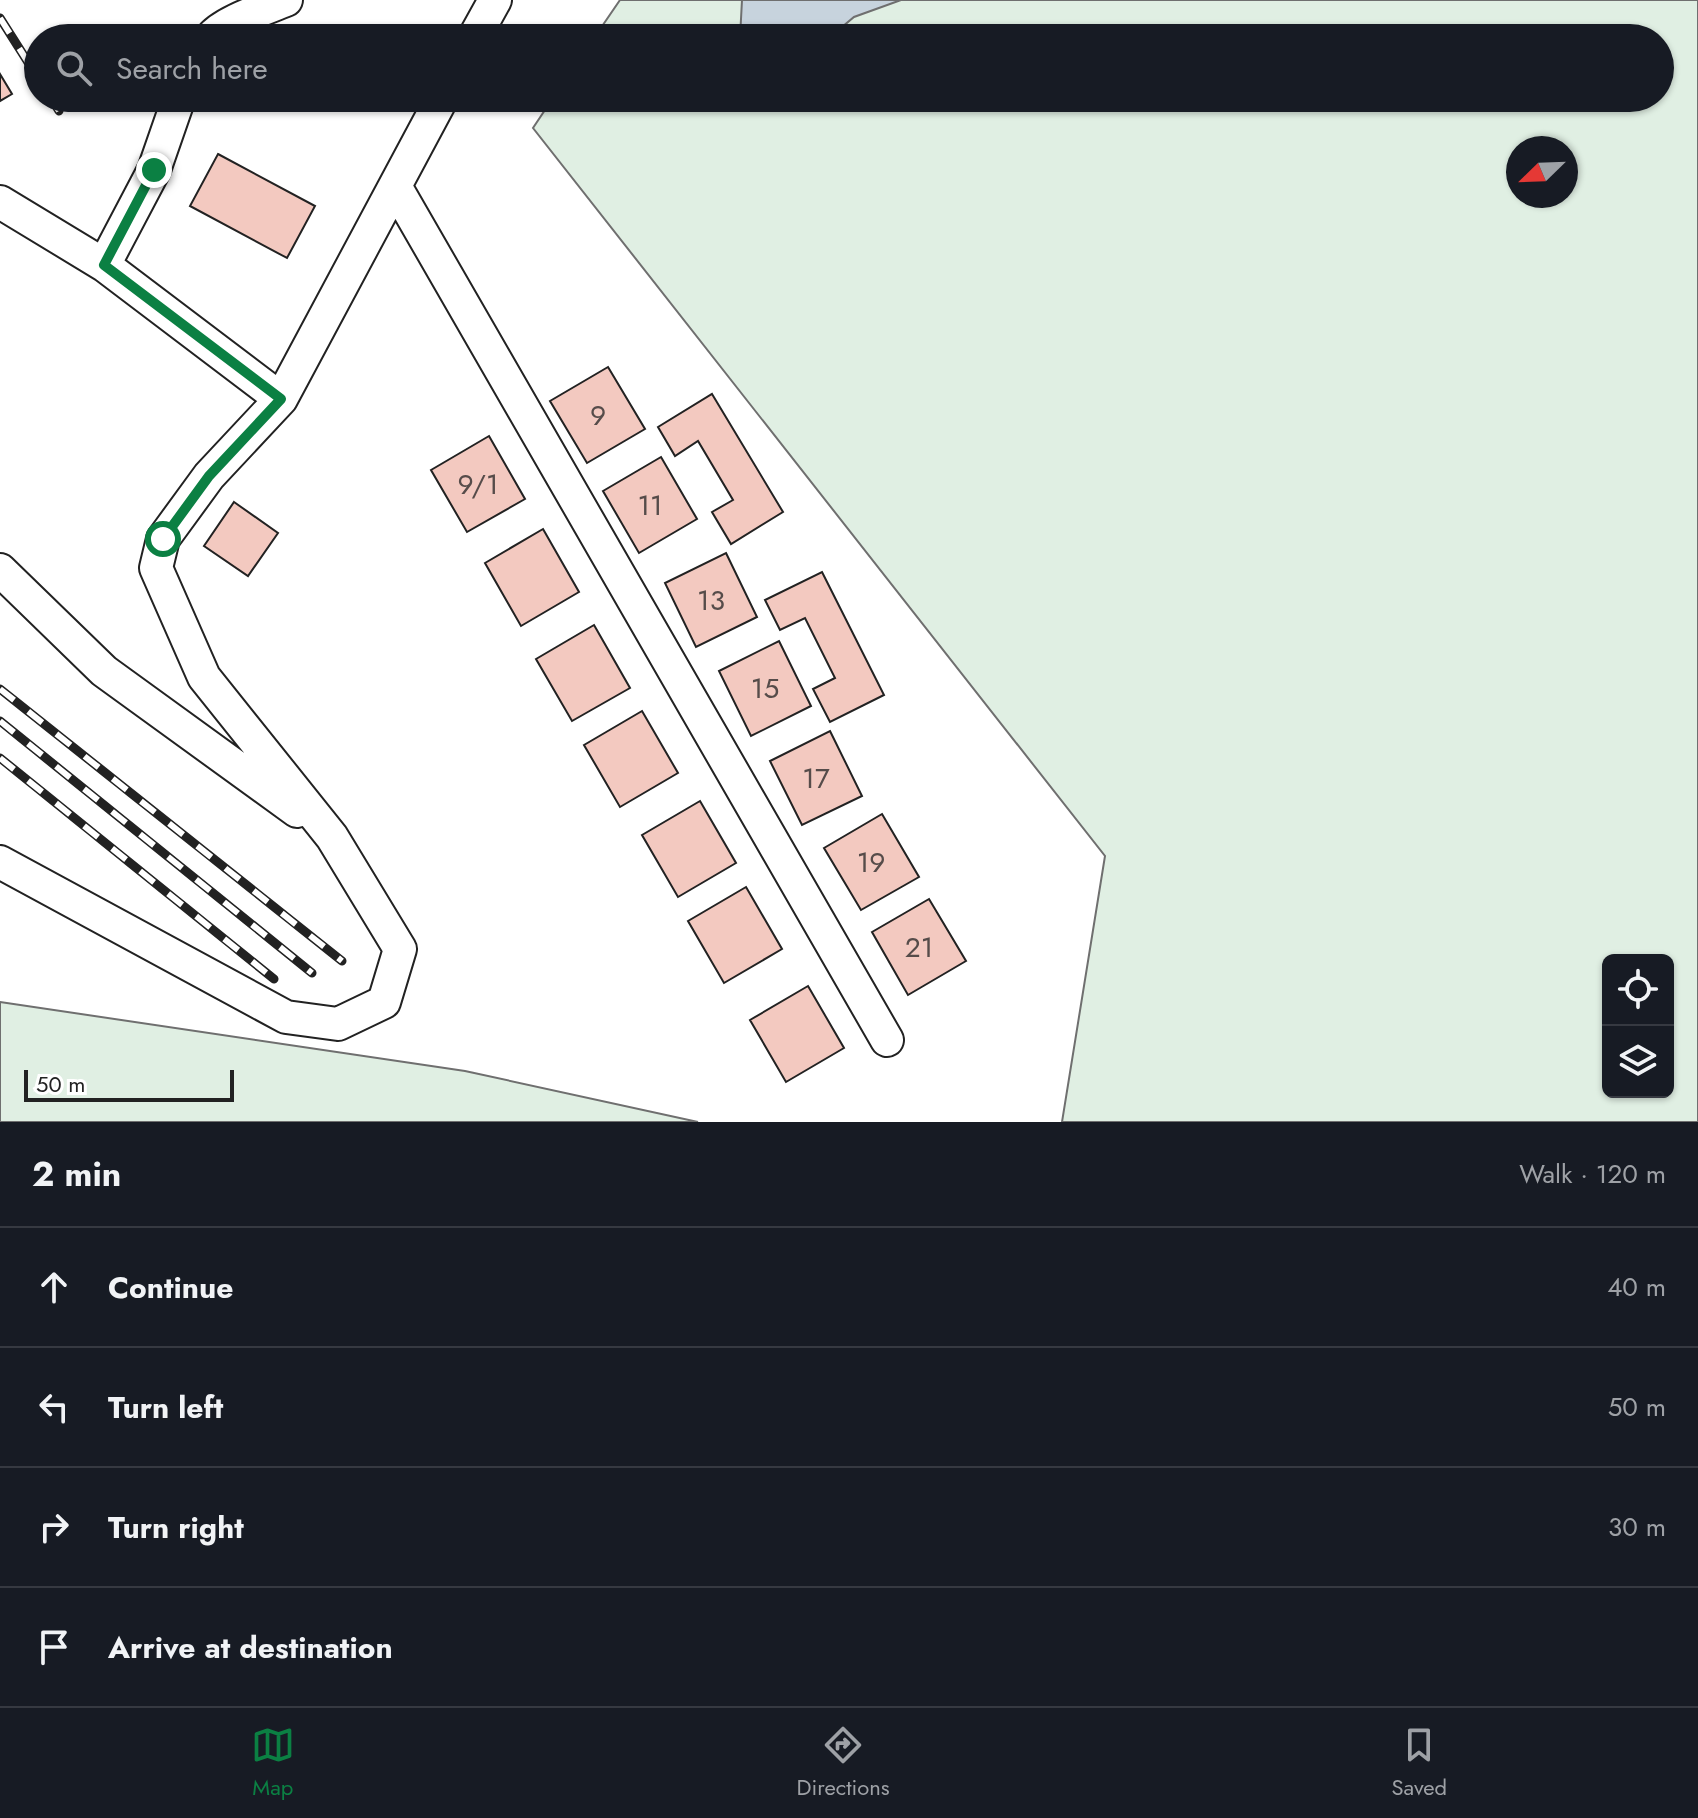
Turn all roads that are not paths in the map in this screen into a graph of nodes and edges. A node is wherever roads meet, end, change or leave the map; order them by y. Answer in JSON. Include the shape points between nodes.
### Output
{"nodes":[{"id":1,"x":286,"y":0,"type":"edge"},
{"id":2,"x":495,"y":0,"type":"edge"},
{"id":3,"x":231,"y":24,"type":"edge"},
{"id":4,"x":482,"y":24,"type":"edge"},
{"id":5,"x":174,"y":112,"type":"edge"},
{"id":6,"x":435,"y":112,"type":"edge"},
{"id":7,"x":395,"y":186,"type":"junction"},
{"id":8,"x":0,"y":202,"type":"edge"},
{"id":9,"x":104,"y":265,"type":"junction"},
{"id":10,"x":281,"y":399,"type":"junction"},
{"id":11,"x":0,"y":570,"type":"edge"},
{"id":12,"x":332,"y":837,"type":"junction"},
{"id":13,"x":0,"y":862,"type":"edge"},
{"id":14,"x":887,"y":1040,"type":"dead end"}],
"edges":[{"from":1,"to":3,"type":"street"},
{"from":2,"to":4,"type":"street"},
{"from":5,"to":9,"type":"street","via":[[154,170]]},
{"from":6,"to":7,"type":"street"},
{"from":7,"to":10,"type":"street"},
{"from":7,"to":14,"type":"street"},
{"from":8,"to":9,"type":"street"},
{"from":9,"to":10,"type":"street"},
{"from":10,"to":12,"type":"street","via":[[209,476],[172,526],[156,568],[204,677]]},
{"from":11,"to":12,"type":"street","via":[[104,671]]},
{"from":12,"to":13,"type":"street","via":[[400,949],[384,1002],[338,1024],[286,1017]]}]}
